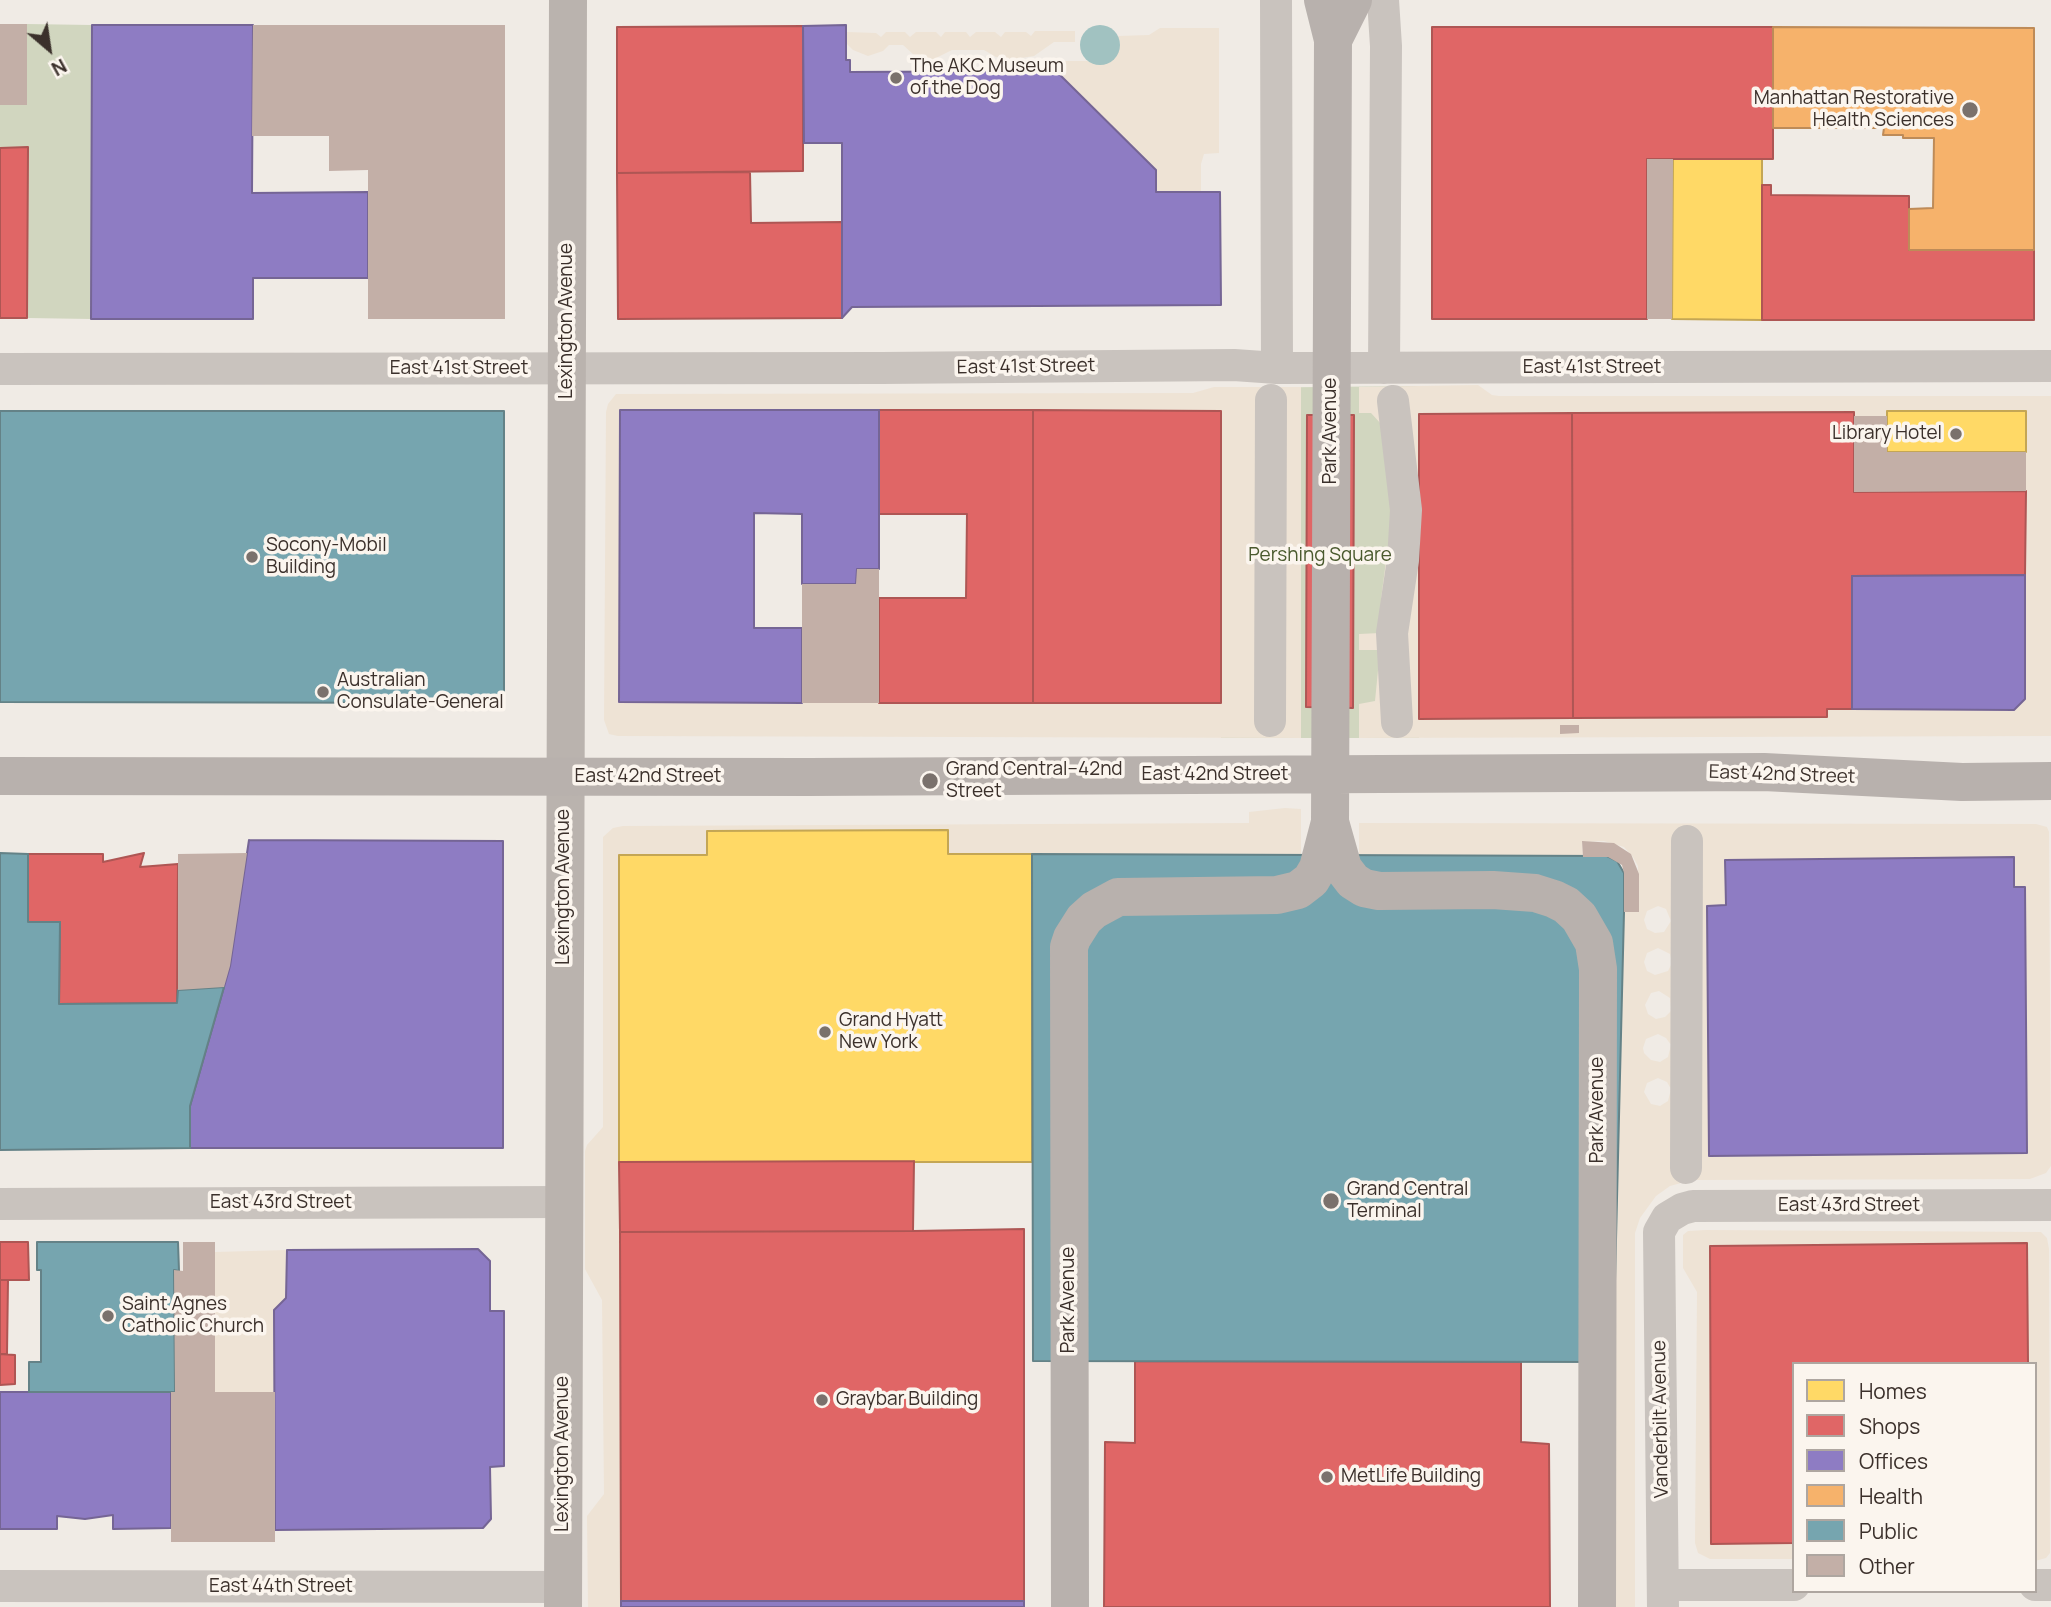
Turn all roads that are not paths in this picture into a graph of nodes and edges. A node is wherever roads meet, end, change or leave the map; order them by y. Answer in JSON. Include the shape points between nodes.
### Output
{"nodes":[{"id":1,"x":568,"y":0,"type":"edge"},
{"id":2,"x":1276,"y":0,"type":"edge"},
{"id":3,"x":1323,"y":0,"type":"edge"},
{"id":4,"x":1353,"y":0,"type":"edge"},
{"id":5,"x":1383,"y":0,"type":"edge"},
{"id":6,"x":1333,"y":40,"type":"junction"},
{"id":7,"x":2051,"y":366,"type":"edge"},
{"id":8,"x":567,"y":368,"type":"junction"},
{"id":9,"x":1277,"y":368,"type":"junction"},
{"id":10,"x":1384,"y":368,"type":"junction"},
{"id":11,"x":0,"y":369,"type":"edge"},
{"id":12,"x":1271,"y":400,"type":"dead end"},
{"id":13,"x":1393,"y":401,"type":"dead end"},
{"id":14,"x":1270,"y":721,"type":"dead end"},
{"id":15,"x":1397,"y":722,"type":"dead end"},
{"id":16,"x":0,"y":776,"type":"edge"},
{"id":17,"x":564,"y":776,"type":"junction"},
{"id":18,"x":2051,"y":781,"type":"edge"},
{"id":19,"x":1330,"y":822,"type":"junction"},
{"id":20,"x":1687,"y":841,"type":"dead end"},
{"id":21,"x":1686,"y":1168,"type":"dead end"},
{"id":22,"x":563,"y":1202,"type":"junction"},
{"id":23,"x":0,"y":1204,"type":"edge"},
{"id":24,"x":2051,"y":1205,"type":"edge"},
{"id":25,"x":1659,"y":1232,"type":"joint"},
{"id":26,"x":1792,"y":1585,"type":"edge"},
{"id":27,"x":0,"y":1586,"type":"edge"},
{"id":28,"x":1663,"y":1596,"type":"edge"},
{"id":29,"x":563,"y":1597,"type":"edge"},
{"id":30,"x":1070,"y":1607,"type":"edge"},
{"id":31,"x":1597,"y":1607,"type":"edge"}],
"edges":[{"from":1,"to":8,"type":"main road","name":"Lexington Avenue"},
{"from":2,"to":9,"type":"street"},
{"from":3,"to":6,"type":"main road","name":"Park Avenue"},
{"from":4,"to":6,"type":"main road","name":"Park Avenue"},
{"from":5,"to":10,"type":"street"},
{"from":6,"to":19,"type":"main road","name":"Park Avenue"},
{"from":7,"to":10,"type":"street","name":"East 41st Street"},
{"from":8,"to":9,"type":"street","name":"East 41st Street"},
{"from":8,"to":11,"type":"street","name":"East 41st Street"},
{"from":8,"to":17,"type":"main road","name":"Lexington Avenue"},
{"from":9,"to":10,"type":"street","name":"East 41st Street"},
{"from":12,"to":14,"type":"street"},
{"from":13,"to":15,"type":"street","via":[[1406,510],[1392,633]]},
{"from":16,"to":17,"type":"main road","name":"East 42nd Street"},
{"from":17,"to":18,"type":"main road","name":"East 42nd Street","via":[[1764,772]]},
{"from":17,"to":22,"type":"main road","name":"Lexington Avenue"},
{"from":19,"to":30,"type":"main road","name":"Park Avenue","via":[[1318,868],[1298,890],[1278,895],[1118,898],[1084,919],[1069,947]]},
{"from":19,"to":31,"type":"main road","name":"Park Avenue","via":[[1343,869],[1364,888],[1535,893],[1566,905],[1594,943],[1598,969]]},
{"from":20,"to":21,"type":"street"},
{"from":22,"to":23,"type":"street","name":"East 43rd Street"},
{"from":22,"to":29,"type":"main road","name":"Lexington Avenue"},
{"from":24,"to":25,"type":"street","name":"East 43rd Street","via":[[1693,1206],[1667,1217]]},
{"from":25,"to":28,"type":"street","name":"Vanderbilt Avenue"},
{"from":26,"to":28,"type":"street"},
{"from":27,"to":29,"type":"street","name":"East 44th Street"}]}
